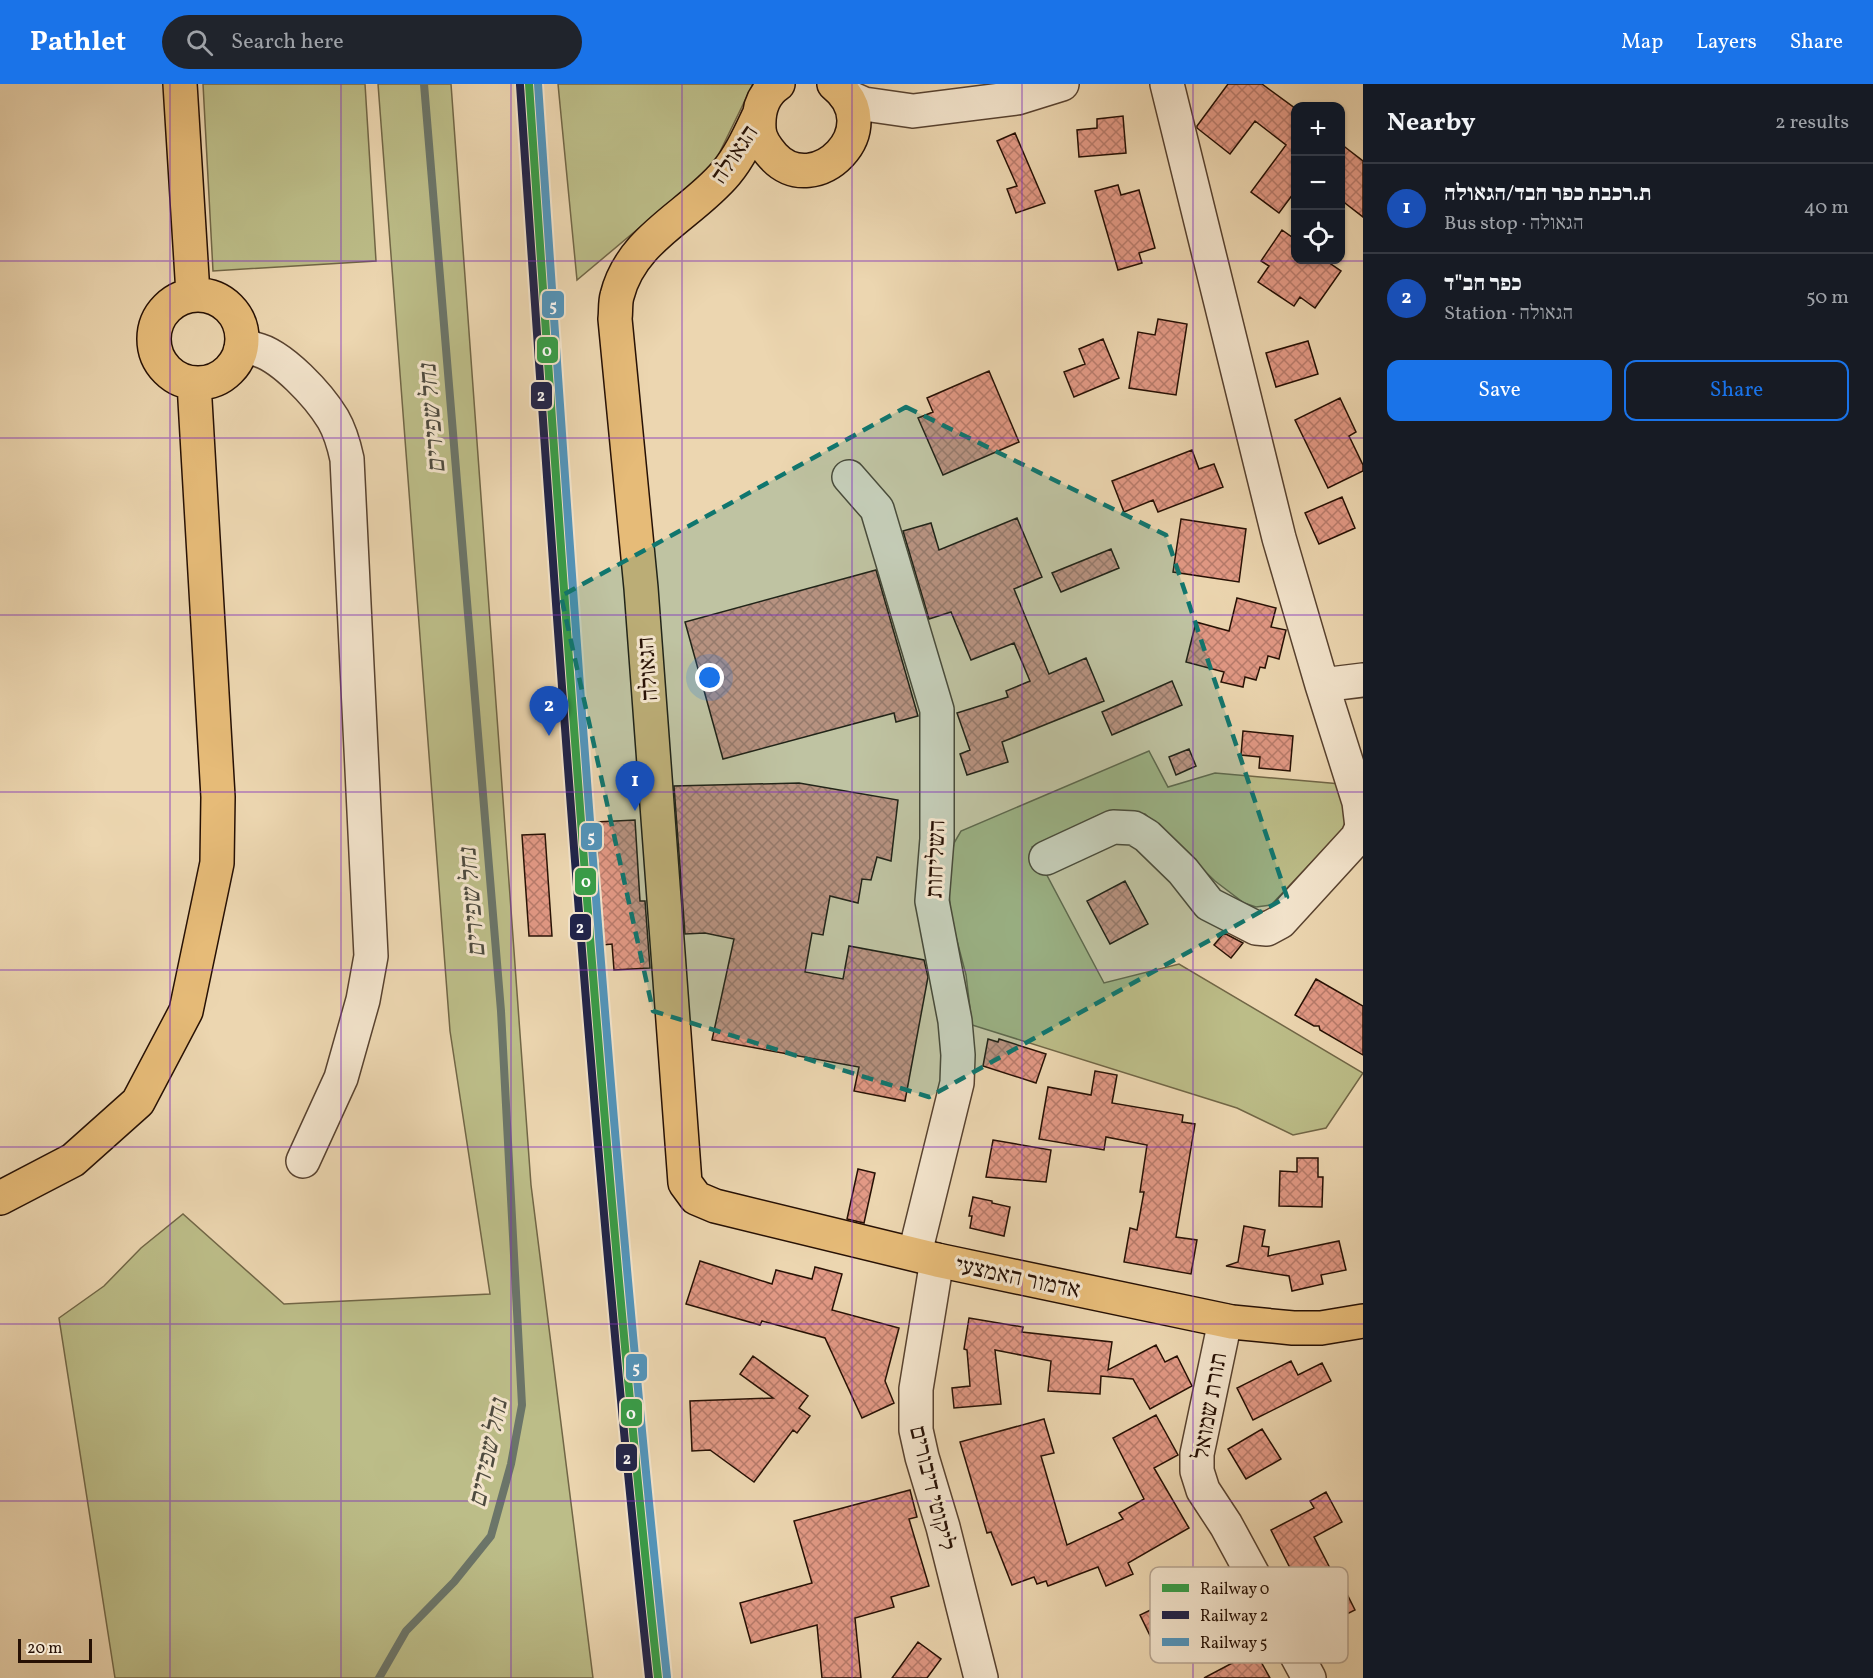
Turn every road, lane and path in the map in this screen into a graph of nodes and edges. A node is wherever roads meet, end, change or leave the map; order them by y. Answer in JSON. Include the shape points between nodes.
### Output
{"nodes":[{"id":1,"x":180,"y":84,"type":"edge"},
{"id":2,"x":778,"y":84,"type":"edge"},
{"id":3,"x":1062,"y":84,"type":"edge"},
{"id":4,"x":1167,"y":84,"type":"edge"},
{"id":5,"x":838,"y":87,"type":"edge"},
{"id":6,"x":913,"y":111,"type":"junction"},
{"id":7,"x":758,"y":117,"type":"junction"},
{"id":8,"x":845,"y":150,"type":"junction"},
{"id":9,"x":789,"y":167,"type":"junction"},
{"id":10,"x":709,"y":191,"type":"junction"},
{"id":11,"x":193,"y":294,"type":"junction"},
{"id":12,"x":241,"y":349,"type":"junction"},
{"id":13,"x":194,"y":383,"type":"junction"},
{"id":14,"x":849,"y":477,"type":"dead end"},
{"id":15,"x":1363,"y":680,"type":"edge"},
{"id":16,"x":1322,"y":685,"type":"junction"},
{"id":17,"x":1046,"y":858,"type":"dead end"},
{"id":18,"x":303,"y":1161,"type":"dead end"},
{"id":19,"x":685,"y":1184,"type":"joint"},
{"id":20,"x":0,"y":1198,"type":"edge"},
{"id":21,"x":926,"y":1256,"type":"junction"},
{"id":22,"x":1225,"y":1321,"type":"junction"},
{"id":23,"x":1363,"y":1321,"type":"edge"},
{"id":24,"x":1249,"y":1567,"type":"edge"},
{"id":25,"x":1301,"y":1663,"type":"edge"},
{"id":26,"x":981,"y":1678,"type":"edge"},
{"id":27,"x":1309,"y":1678,"type":"edge"}],
"edges":[{"from":1,"to":11,"type":"main road"},
{"from":2,"to":7,"type":"main road","name":"הגאולה","via":[[763,101]]},
{"from":3,"to":6,"type":"street","via":[[1017,98]]},
{"from":4,"to":16,"type":"street","via":[[1267,491]]},
{"from":5,"to":6,"type":"street","via":[[864,104]]},
{"from":5,"to":8,"type":"main road","via":[[852,109],[854,123]]},
{"from":6,"to":8,"type":"street","via":[[882,125]]},
{"from":7,"to":9,"type":"main road","via":[[765,147]]},
{"from":7,"to":10,"type":"main road","name":"הגאולה","via":[[739,155]]},
{"from":8,"to":9,"type":"main road","name":"הגאולה","via":[[820,168]]},
{"from":9,"to":10,"type":"main road","name":"הגאולה","via":[[754,172]]},
{"from":10,"to":19,"type":"main road","name":"הגאולה","via":[[648,242],[627,270],[617,296],[615,319],[641,588]]},
{"from":11,"to":12,"type":"main road","via":[[220,300],[231,309],[239,321]]},
{"from":11,"to":13,"type":"main road","via":[[181,297],[163,311],[153,339],[163,366],[182,380]]},
{"from":12,"to":13,"type":"main road","via":[[224,375]]},
{"from":12,"to":18,"type":"street","via":[[270,355],[311,391],[334,421],[347,459],[371,956],[341,1078]]},
{"from":13,"to":20,"type":"main road","via":[[218,797],[217,863],[186,1011],[138,1102],[73,1160]]},
{"from":14,"to":21,"type":"street","name":"השליחות","via":[[878,509],[937,710],[937,839],[932,901],[958,1055],[957,1083]]},
{"from":15,"to":16,"type":"street"},
{"from":16,"to":17,"type":"street","via":[[1359,802],[1362,827],[1357,838],[1280,922],[1267,929],[1256,927],[1209,904],[1183,871],[1134,828],[1113,827]]},
{"from":19,"to":21,"type":"main road","name":"אדמור האמצעי","via":[[696,1197],[715,1206]]},
{"from":21,"to":22,"type":"main road","name":"אדמור האמצעי"},
{"from":21,"to":26,"type":"street","name":"ליקוטי דיבורים","via":[[916,1430]]},
{"from":22,"to":23,"type":"main road","name":"אדמור האמצעי","via":[[1293,1328]]},
{"from":22,"to":24,"type":"street","name":"תורת שמואל","via":[[1198,1448],[1198,1476]]},
{"from":25,"to":27,"type":"street","name":"תורת שמואל"}]}
